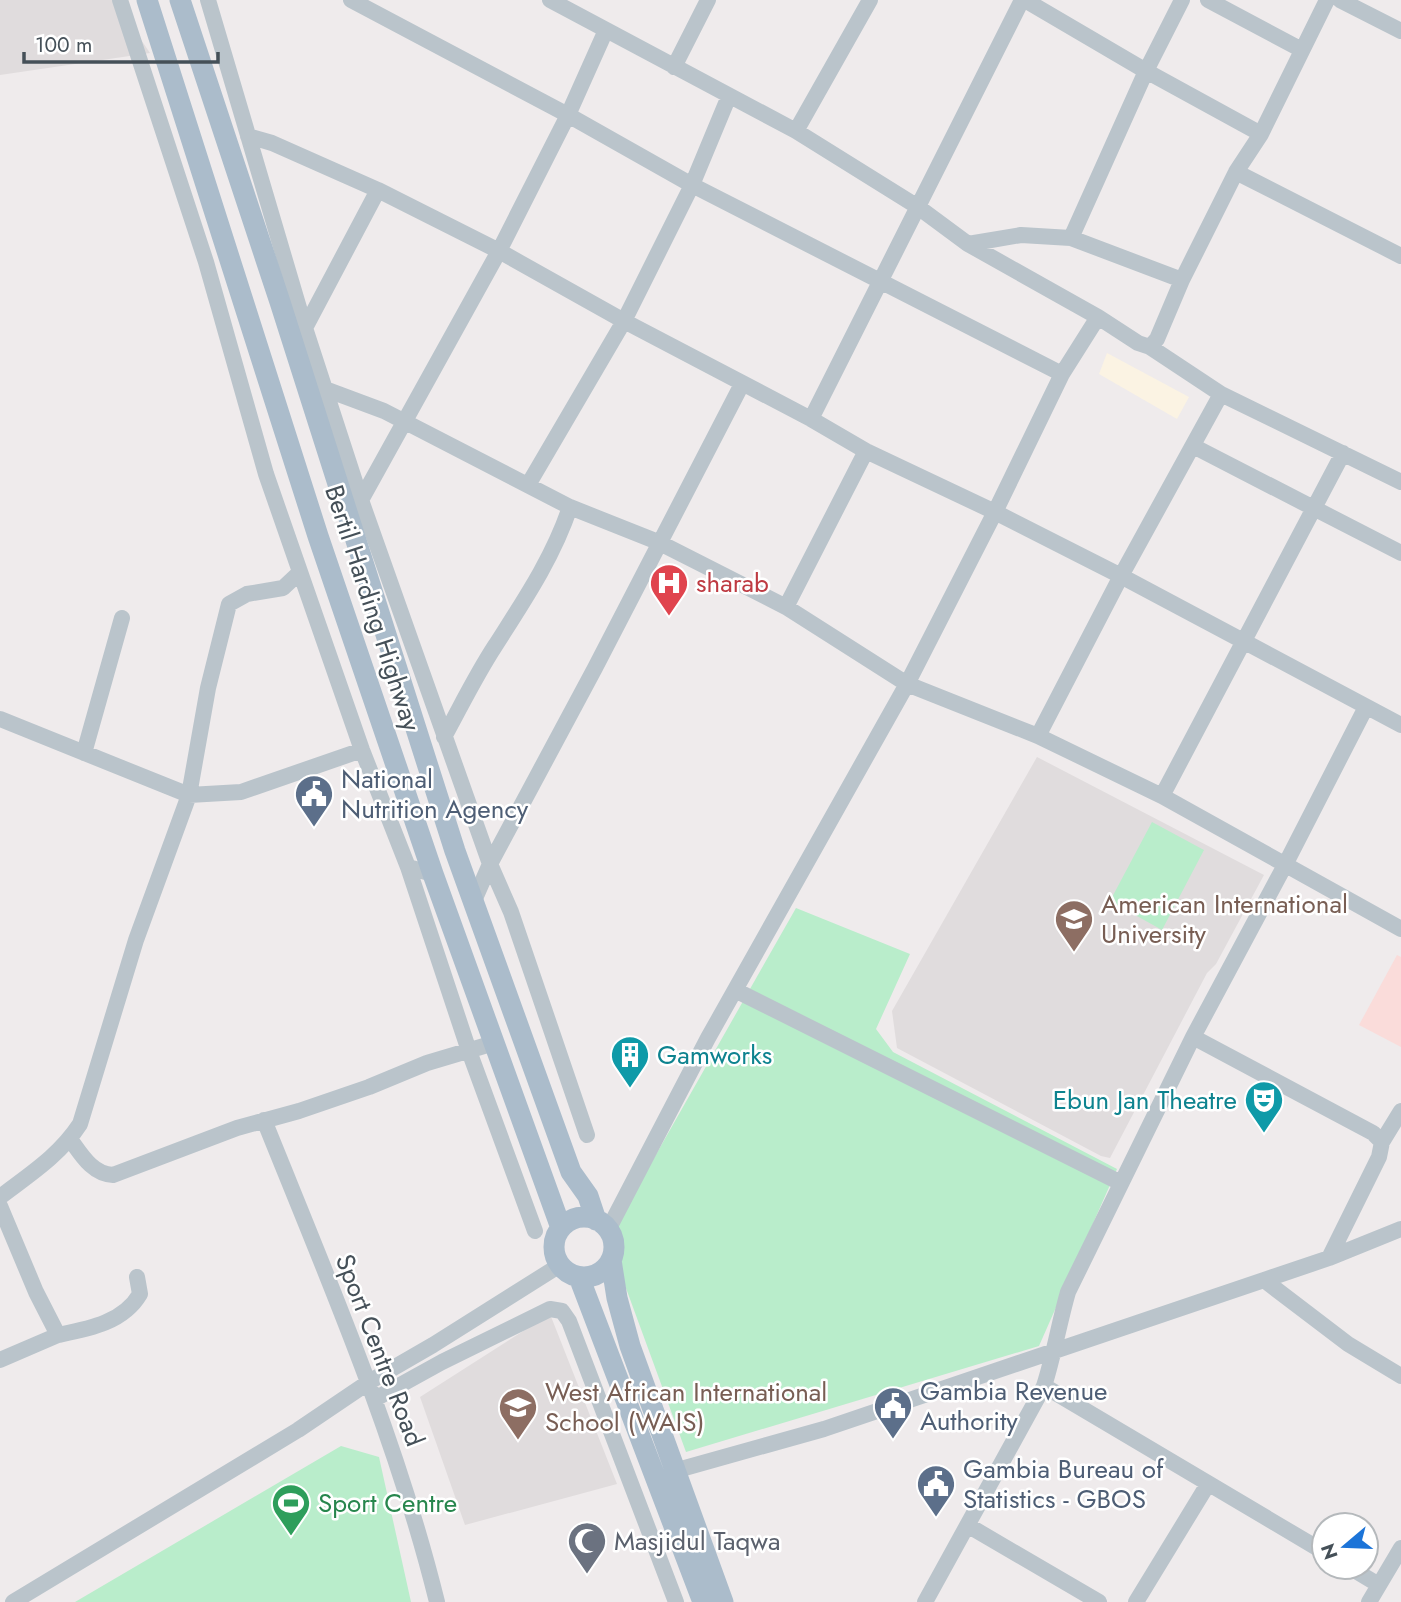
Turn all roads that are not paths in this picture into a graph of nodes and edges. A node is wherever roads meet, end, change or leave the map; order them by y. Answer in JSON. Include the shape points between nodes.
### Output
{"nodes":[{"id":1,"x":120,"y":0,"type":"edge"},
{"id":2,"x":147,"y":0,"type":"edge"},
{"id":3,"x":180,"y":0,"type":"edge"},
{"id":4,"x":208,"y":0,"type":"edge"},
{"id":5,"x":351,"y":0,"type":"edge"},
{"id":6,"x":550,"y":0,"type":"edge"},
{"id":7,"x":708,"y":0,"type":"edge"},
{"id":8,"x":870,"y":0,"type":"edge"},
{"id":9,"x":1023,"y":0,"type":"edge"},
{"id":10,"x":1182,"y":0,"type":"edge"},
{"id":11,"x":1208,"y":0,"type":"edge"},
{"id":12,"x":1327,"y":0,"type":"edge"},
{"id":13,"x":1340,"y":0,"type":"edge"},
{"id":14,"x":606,"y":30,"type":"junction"},
{"id":15,"x":1401,"y":31,"type":"edge"},
{"id":16,"x":1302,"y":50,"type":"junction"},
{"id":17,"x":674,"y":67,"type":"junction"},
{"id":18,"x":1146,"y":71,"type":"junction"},
{"id":19,"x":729,"y":96,"type":"junction"},
{"id":20,"x":568,"y":115,"type":"junction"},
{"id":21,"x":796,"y":131,"type":"junction"},
{"id":22,"x":1261,"y":134,"type":"junction"},
{"id":23,"x":248,"y":136,"type":"junction"},
{"id":24,"x":1236,"y":172,"type":"junction"},
{"id":25,"x":692,"y":185,"type":"junction"},
{"id":26,"x":378,"y":190,"type":"junction"},
{"id":27,"x":918,"y":207,"type":"junction"},
{"id":28,"x":1071,"y":239,"type":"junction"},
{"id":29,"x":968,"y":244,"type":"junction"},
{"id":30,"x":499,"y":251,"type":"junction"},
{"id":31,"x":1401,"y":256,"type":"edge"},
{"id":32,"x":880,"y":280,"type":"junction"},
{"id":33,"x":1182,"y":280,"type":"junction"},
{"id":34,"x":1098,"y":317,"type":"junction"},
{"id":35,"x":624,"y":321,"type":"junction"},
{"id":36,"x":305,"y":328,"type":"junction"},
{"id":37,"x":1150,"y":347,"type":"junction"},
{"id":38,"x":1062,"y":373,"type":"junction"},
{"id":39,"x":742,"y":384,"type":"junction"},
{"id":40,"x":325,"y":389,"type":"junction"},
{"id":41,"x":1221,"y":394,"type":"junction"},
{"id":42,"x":811,"y":419,"type":"junction"},
{"id":43,"x":403,"y":421,"type":"junction"},
{"id":44,"x":1193,"y":446,"type":"junction"},
{"id":45,"x":866,"y":452,"type":"junction"},
{"id":46,"x":1343,"y":453,"type":"junction"},
{"id":47,"x":1401,"y":482,"type":"edge"},
{"id":48,"x":528,"y":485,"type":"junction"},
{"id":49,"x":361,"y":500,"type":"junction"},
{"id":50,"x":570,"y":508,"type":"junction"},
{"id":51,"x":1315,"y":509,"type":"junction"},
{"id":52,"x":995,"y":512,"type":"junction"},
{"id":53,"x":658,"y":542,"type":"junction"},
{"id":54,"x":1401,"y":553,"type":"edge"},
{"id":55,"x":299,"y":573,"type":"junction"},
{"id":56,"x":1121,"y":576,"type":"junction"},
{"id":57,"x":786,"y":607,"type":"junction"},
{"id":58,"x":122,"y":618,"type":"dead end"},
{"id":59,"x":1244,"y":642,"type":"junction"},
{"id":60,"x":907,"y":684,"type":"junction"},
{"id":61,"x":1366,"y":707,"type":"junction"},
{"id":62,"x":0,"y":719,"type":"edge"},
{"id":63,"x":1401,"y":726,"type":"edge"},
{"id":64,"x":1038,"y":736,"type":"junction"},
{"id":65,"x":444,"y":737,"type":"junction"},
{"id":66,"x":362,"y":750,"type":"junction"},
{"id":67,"x":85,"y":753,"type":"junction"},
{"id":68,"x":189,"y":795,"type":"junction"},
{"id":69,"x":1162,"y":796,"type":"junction"},
{"id":70,"x":490,"y":864,"type":"junction"},
{"id":71,"x":1285,"y":865,"type":"junction"},
{"id":72,"x":408,"y":867,"type":"junction"},
{"id":73,"x":433,"y":874,"type":"junction"},
{"id":74,"x":473,"y":903,"type":"junction"},
{"id":75,"x":1401,"y":929,"type":"edge"},
{"id":76,"x":735,"y":990,"type":"junction"},
{"id":77,"x":1193,"y":1037,"type":"junction"},
{"id":78,"x":494,"y":1043,"type":"junction"},
{"id":79,"x":469,"y":1051,"type":"junction"},
{"id":80,"x":1401,"y":1111,"type":"edge"},
{"id":81,"x":264,"y":1120,"type":"junction"},
{"id":82,"x":587,"y":1135,"type":"dead end"},
{"id":83,"x":70,"y":1139,"type":"junction"},
{"id":84,"x":1382,"y":1142,"type":"junction"},
{"id":85,"x":1122,"y":1183,"type":"junction"},
{"id":86,"x":0,"y":1197,"type":"edge"},
{"id":87,"x":0,"y":1206,"type":"edge"},
{"id":88,"x":602,"y":1225,"type":"junction"},
{"id":89,"x":561,"y":1228,"type":"junction"},
{"id":90,"x":1401,"y":1229,"type":"edge"},
{"id":91,"x":535,"y":1230,"type":"dead end"},
{"id":92,"x":1329,"y":1258,"type":"junction"},
{"id":93,"x":611,"y":1260,"type":"junction"},
{"id":94,"x":560,"y":1265,"type":"junction"},
{"id":95,"x":137,"y":1277,"type":"dead end"},
{"id":96,"x":579,"y":1277,"type":"junction"},
{"id":97,"x":1264,"y":1280,"type":"junction"},
{"id":98,"x":58,"y":1335,"type":"junction"},
{"id":99,"x":1056,"y":1349,"type":"junction"},
{"id":100,"x":0,"y":1360,"type":"edge"},
{"id":101,"x":1401,"y":1376,"type":"edge"},
{"id":102,"x":369,"y":1382,"type":"junction"},
{"id":103,"x":1044,"y":1386,"type":"junction"},
{"id":104,"x":375,"y":1399,"type":"junction"},
{"id":105,"x":674,"y":1471,"type":"junction"},
{"id":106,"x":1208,"y":1484,"type":"junction"},
{"id":107,"x":968,"y":1526,"type":"junction"},
{"id":108,"x":1310,"y":1544,"type":"edge"},
{"id":109,"x":1401,"y":1548,"type":"edge"},
{"id":110,"x":1372,"y":1581,"type":"edge"},
{"id":111,"x":1379,"y":1585,"type":"junction"},
{"id":112,"x":13,"y":1602,"type":"edge"},
{"id":113,"x":437,"y":1602,"type":"edge"},
{"id":114,"x":676,"y":1602,"type":"edge"},
{"id":115,"x":703,"y":1602,"type":"edge"},
{"id":116,"x":723,"y":1602,"type":"edge"},
{"id":117,"x":925,"y":1602,"type":"edge"},
{"id":118,"x":1098,"y":1602,"type":"edge"},
{"id":119,"x":1136,"y":1602,"type":"edge"},
{"id":120,"x":1369,"y":1602,"type":"edge"}],
"edges":[{"from":1,"to":55,"type":"street","via":[[206,262]]},
{"from":2,"to":73,"type":"main road","name":"Bertil Harding Highway","via":[[275,405]]},
{"from":3,"to":74,"type":"main road","name":"Bertil Harding Highway"},
{"from":4,"to":23,"type":"street"},
{"from":5,"to":20,"type":"street"},
{"from":6,"to":14,"type":"street"},
{"from":7,"to":17,"type":"street"},
{"from":8,"to":21,"type":"street"},
{"from":9,"to":18,"type":"street"},
{"from":9,"to":27,"type":"street"},
{"from":10,"to":18,"type":"street"},
{"from":11,"to":16,"type":"street"},
{"from":12,"to":16,"type":"street"},
{"from":13,"to":15,"type":"street"},
{"from":14,"to":17,"type":"street"},
{"from":14,"to":20,"type":"street"},
{"from":16,"to":22,"type":"street"},
{"from":17,"to":19,"type":"street"},
{"from":18,"to":22,"type":"street"},
{"from":18,"to":28,"type":"street"},
{"from":19,"to":21,"type":"street"},
{"from":19,"to":25,"type":"street"},
{"from":20,"to":25,"type":"street"},
{"from":20,"to":30,"type":"street"},
{"from":21,"to":27,"type":"street"},
{"from":22,"to":24,"type":"street"},
{"from":23,"to":26,"type":"street"},
{"from":23,"to":36,"type":"street"},
{"from":24,"to":31,"type":"street"},
{"from":24,"to":33,"type":"street"},
{"from":25,"to":32,"type":"street"},
{"from":25,"to":35,"type":"street"},
{"from":26,"to":30,"type":"street"},
{"from":26,"to":36,"type":"street"},
{"from":27,"to":29,"type":"street"},
{"from":27,"to":32,"type":"street"},
{"from":28,"to":29,"type":"street","via":[[1021,235]]},
{"from":28,"to":33,"type":"street"},
{"from":29,"to":34,"type":"street"},
{"from":30,"to":35,"type":"street"},
{"from":30,"to":43,"type":"street"},
{"from":32,"to":38,"type":"street"},
{"from":32,"to":42,"type":"street"},
{"from":33,"to":37,"type":"street"},
{"from":34,"to":37,"type":"street"},
{"from":34,"to":38,"type":"street"},
{"from":35,"to":39,"type":"street"},
{"from":35,"to":48,"type":"street"},
{"from":36,"to":40,"type":"street"},
{"from":37,"to":41,"type":"street"},
{"from":38,"to":52,"type":"street"},
{"from":39,"to":42,"type":"street"},
{"from":39,"to":53,"type":"street"},
{"from":40,"to":43,"type":"street"},
{"from":40,"to":49,"type":"street"},
{"from":41,"to":44,"type":"street"},
{"from":41,"to":46,"type":"street"},
{"from":42,"to":45,"type":"street"},
{"from":43,"to":48,"type":"street"},
{"from":43,"to":49,"type":"street"},
{"from":44,"to":51,"type":"street"},
{"from":44,"to":56,"type":"street"},
{"from":45,"to":52,"type":"street"},
{"from":45,"to":57,"type":"street"},
{"from":46,"to":47,"type":"street"},
{"from":46,"to":51,"type":"street"},
{"from":48,"to":50,"type":"street"},
{"from":49,"to":65,"type":"street"},
{"from":50,"to":53,"type":"street"},
{"from":50,"to":65,"type":"street","via":[[544,566]]},
{"from":51,"to":54,"type":"street"},
{"from":51,"to":59,"type":"street"},
{"from":52,"to":56,"type":"street"},
{"from":52,"to":60,"type":"street"},
{"from":53,"to":57,"type":"street"},
{"from":53,"to":70,"type":"street"},
{"from":55,"to":66,"type":"street"},
{"from":55,"to":68,"type":"street","via":[[283,588],[247,594],[229,604]]},
{"from":56,"to":59,"type":"street"},
{"from":56,"to":64,"type":"street"},
{"from":57,"to":60,"type":"street"},
{"from":58,"to":67,"type":"street"},
{"from":59,"to":61,"type":"street"},
{"from":59,"to":69,"type":"street"},
{"from":60,"to":64,"type":"street"},
{"from":60,"to":76,"type":"street"},
{"from":61,"to":63,"type":"street"},
{"from":61,"to":71,"type":"street"},
{"from":62,"to":67,"type":"street"},
{"from":64,"to":69,"type":"street"},
{"from":65,"to":70,"type":"street"},
{"from":66,"to":68,"type":"street","via":[[241,792]]},
{"from":66,"to":72,"type":"street"},
{"from":67,"to":68,"type":"street"},
{"from":68,"to":83,"type":"street","via":[[136,940],[89,1101]]},
{"from":69,"to":71,"type":"street"},
{"from":70,"to":74,"type":"street"},
{"from":70,"to":82,"type":"street","via":[[511,912]]},
{"from":71,"to":75,"type":"street"},
{"from":71,"to":77,"type":"street"},
{"from":72,"to":73,"type":"street"},
{"from":72,"to":79,"type":"street"},
{"from":73,"to":78,"type":"main road","name":"Bertil Harding Highway"},
{"from":74,"to":88,"type":"main road","name":"Bertil Harding Highway","via":[[571,1172]]},
{"from":76,"to":85,"type":"street"},
{"from":76,"to":88,"type":"street"},
{"from":77,"to":84,"type":"street"},
{"from":77,"to":85,"type":"street"},
{"from":78,"to":79,"type":"street"},
{"from":78,"to":89,"type":"main road","name":"Bertil Harding Highway"},
{"from":79,"to":81,"type":"street"},
{"from":79,"to":91,"type":"street"},
{"from":80,"to":84,"type":"street"},
{"from":81,"to":83,"type":"street","via":[[113,1175],[95,1170]]},
{"from":81,"to":102,"type":"street","name":"Sport Centre Road"},
{"from":83,"to":86,"type":"street"},
{"from":84,"to":92,"type":"street","via":[[1379,1157]]},
{"from":85,"to":99,"type":"street","via":[[1069,1292]]},
{"from":87,"to":98,"type":"street"},
{"from":88,"to":89,"type":"main road","via":[[589,1218],[573,1219]]},
{"from":88,"to":93,"type":"main road","via":[[614,1244]]},
{"from":89,"to":94,"type":"main road","via":[[554,1250]]},
{"from":90,"to":92,"type":"street"},
{"from":92,"to":97,"type":"street"},
{"from":93,"to":96,"type":"main road","via":[[602,1272]]},
{"from":93,"to":105,"type":"main road","via":[[630,1346]]},
{"from":94,"to":96,"type":"main road"},
{"from":94,"to":102,"type":"street"},
{"from":95,"to":98,"type":"street","via":[[140,1294],[133,1306],[104,1323]]},
{"from":96,"to":115,"type":"main road"},
{"from":97,"to":99,"type":"street"},
{"from":97,"to":101,"type":"street","via":[[1348,1344]]},
{"from":98,"to":100,"type":"street"},
{"from":99,"to":103,"type":"street"},
{"from":99,"to":105,"type":"street","via":[[824,1429]]},
{"from":102,"to":104,"type":"street","name":"Sport Centre Road"},
{"from":102,"to":112,"type":"street","via":[[299,1430]]},
{"from":103,"to":106,"type":"street"},
{"from":103,"to":107,"type":"street"},
{"from":104,"to":113,"type":"street","name":"Sport Centre Road","via":[[419,1528]]},
{"from":104,"to":114,"type":"street","via":[[551,1309],[562,1311]]},
{"from":105,"to":116,"type":"main road"},
{"from":106,"to":108,"type":"street"},
{"from":106,"to":119,"type":"street"},
{"from":107,"to":117,"type":"street"},
{"from":107,"to":118,"type":"street"},
{"from":109,"to":111,"type":"street"},
{"from":110,"to":111,"type":"street"},
{"from":111,"to":120,"type":"street"}]}
